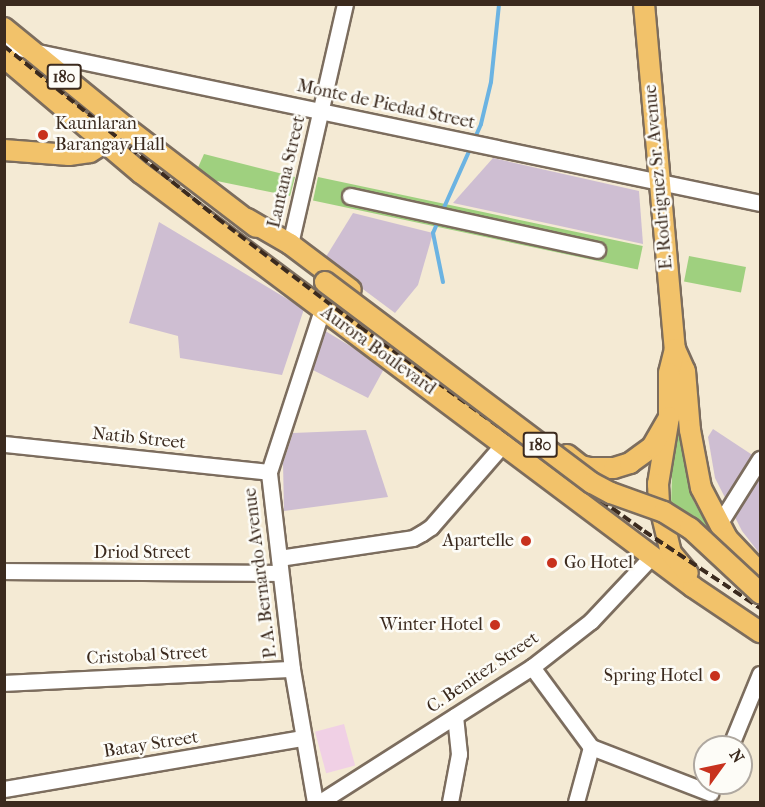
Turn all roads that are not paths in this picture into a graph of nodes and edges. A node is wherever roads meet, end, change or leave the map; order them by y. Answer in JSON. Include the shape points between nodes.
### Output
{"nodes":[{"id":1,"x":345,"y":4,"type":"edge"},
{"id":2,"x":644,"y":4,"type":"edge"},
{"id":3,"x":4,"y":28,"type":"edge"},
{"id":4,"x":4,"y":45,"type":"edge"},
{"id":5,"x":30,"y":49,"type":"junction"},
{"id":6,"x":4,"y":57,"type":"edge"},
{"id":7,"x":321,"y":112,"type":"junction"},
{"id":8,"x":124,"y":126,"type":"junction"},
{"id":9,"x":106,"y":144,"type":"junction"},
{"id":10,"x":4,"y":150,"type":"edge"},
{"id":11,"x":661,"y":184,"type":"junction"},
{"id":12,"x":350,"y":196,"type":"dead end"},
{"id":13,"x":760,"y":203,"type":"edge"},
{"id":14,"x":247,"y":219,"type":"junction"},
{"id":15,"x":290,"y":244,"type":"junction"},
{"id":16,"x":597,"y":250,"type":"dead end"},
{"id":17,"x":322,"y":310,"type":"junction"},
{"id":18,"x":675,"y":349,"type":"junction"},
{"id":19,"x":669,"y":417,"type":"junction"},
{"id":20,"x":504,"y":443,"type":"junction"},
{"id":21,"x":4,"y":444,"type":"edge"},
{"id":22,"x":760,"y":459,"type":"edge"},
{"id":23,"x":269,"y":472,"type":"junction"},
{"id":24,"x":718,"y":524,"type":"junction"},
{"id":25,"x":652,"y":556,"type":"junction"},
{"id":26,"x":279,"y":565,"type":"junction"},
{"id":27,"x":4,"y":571,"type":"edge"},
{"id":28,"x":760,"y":573,"type":"edge"},
{"id":29,"x":760,"y":593,"type":"edge"},
{"id":30,"x":719,"y":599,"type":"junction"},
{"id":31,"x":760,"y":624,"type":"edge"},
{"id":32,"x":760,"y":632,"type":"edge"},
{"id":33,"x":532,"y":667,"type":"junction"},
{"id":34,"x":292,"y":669,"type":"junction"},
{"id":35,"x":760,"y":674,"type":"edge"},
{"id":36,"x":4,"y":683,"type":"edge"},
{"id":37,"x":455,"y":716,"type":"junction"},
{"id":38,"x":735,"y":735,"type":"edge"},
{"id":39,"x":303,"y":738,"type":"junction"},
{"id":40,"x":591,"y":747,"type":"junction"},
{"id":41,"x":693,"y":786,"type":"edge"},
{"id":42,"x":4,"y":789,"type":"edge"},
{"id":43,"x":315,"y":802,"type":"edge"},
{"id":44,"x":320,"y":802,"type":"edge"},
{"id":45,"x":450,"y":802,"type":"edge"},
{"id":46,"x":576,"y":802,"type":"edge"}],
"edges":[{"from":1,"to":7,"type":"street","name":"Lantana Street"},
{"from":2,"to":11,"type":"main road","name":"E. Rodriguez Sr. Avenue"},
{"from":3,"to":5,"type":"main road","name":"Aurora Boulevard","number":"180"},
{"from":4,"to":5,"type":"street","name":"Monte de Piedad Street"},
{"from":5,"to":7,"type":"street","name":"Monte de Piedad Street"},
{"from":5,"to":8,"type":"main road","name":"Aurora Boulevard","number":"180"},
{"from":6,"to":9,"type":"main road","name":"Aurora Boulevard","number":"180"},
{"from":7,"to":11,"type":"street","name":"Monte de Piedad Street"},
{"from":7,"to":15,"type":"street","name":"Lantana Street"},
{"from":8,"to":9,"type":"main road"},
{"from":8,"to":14,"type":"main road","name":"Aurora Boulevard","number":"180"},
{"from":9,"to":10,"type":"main road","via":[[90,152],[69,155]]},
{"from":9,"to":17,"type":"main road","name":"Aurora Boulevard","number":"180"},
{"from":11,"to":13,"type":"street","name":"Monte de Piedad Street"},
{"from":11,"to":18,"type":"main road","name":"E. Rodriguez Sr. Avenue"},
{"from":12,"to":16,"type":"street"},
{"from":14,"to":15,"type":"main road"},
{"from":14,"to":29,"type":"main road","name":"Aurora Boulevard","number":"180","bridge":true,"via":[[592,483],[664,512],[690,528]]},
{"from":15,"to":19,"type":"main road","via":[[581,466],[607,468],[630,463],[652,447]]},
{"from":17,"to":20,"type":"main road","name":"Aurora Boulevard","number":"180"},
{"from":17,"to":23,"type":"street","name":"P. A. Bernardo Avenue"},
{"from":18,"to":19,"type":"main road","name":"E. Rodriguez Sr. Avenue","via":[[669,373]]},
{"from":18,"to":24,"type":"main road","name":"E. Rodriguez Sr. Avenue","via":[[685,371],[690,430],[701,488]]},
{"from":19,"to":30,"type":"main road","name":"E. Rodriguez Sr. Avenue","via":[[658,484],[662,523],[676,562]]},
{"from":20,"to":25,"type":"main road","name":"Aurora Boulevard","number":"180"},
{"from":20,"to":26,"type":"street","name":"Driod Street","via":[[431,527],[413,538]]},
{"from":21,"to":23,"type":"street","name":"Natib Street"},
{"from":22,"to":24,"type":"street"},
{"from":23,"to":26,"type":"street","name":"P. A. Bernardo Avenue"},
{"from":24,"to":28,"type":"main road","name":"E. Rodriguez Sr. Avenue"},
{"from":25,"to":30,"type":"main road","name":"Aurora Boulevard","number":"180"},
{"from":25,"to":33,"type":"street","name":"C. Benitez Street","via":[[591,621]]},
{"from":26,"to":27,"type":"street","name":"Driod Street"},
{"from":26,"to":34,"type":"street","name":"P. A. Bernardo Avenue"},
{"from":30,"to":31,"type":"main road","name":"E. Rodriguez Sr. Avenue"},
{"from":30,"to":32,"type":"main road","name":"Aurora Boulevard","number":"180"},
{"from":33,"to":37,"type":"street","name":"C. Benitez Street"},
{"from":33,"to":40,"type":"street"},
{"from":34,"to":36,"type":"street","name":"Cristobal Street"},
{"from":34,"to":39,"type":"street","name":"P. A. Bernardo Avenue"},
{"from":35,"to":38,"type":"street"},
{"from":37,"to":44,"type":"street","name":"C. Benitez Street"},
{"from":37,"to":45,"type":"street","via":[[459,754]]},
{"from":39,"to":42,"type":"street","name":"Batay Street"},
{"from":39,"to":43,"type":"street","name":"P. A. Bernardo Avenue"},
{"from":40,"to":41,"type":"street"},
{"from":40,"to":46,"type":"street"}]}
